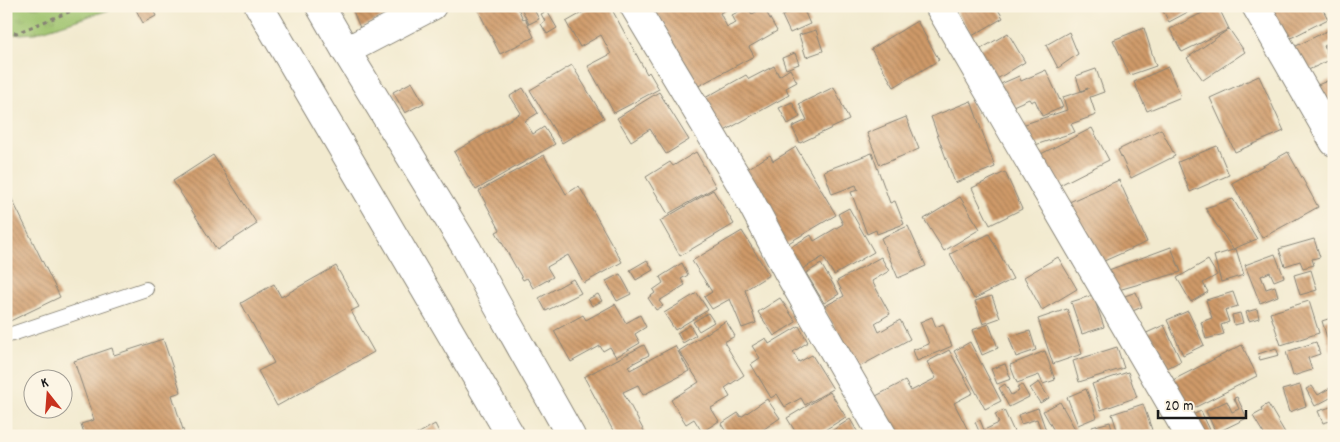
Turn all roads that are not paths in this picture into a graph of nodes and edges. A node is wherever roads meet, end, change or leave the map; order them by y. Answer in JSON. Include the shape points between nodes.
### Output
{"nodes":[{"id":1,"x":259,"y":6,"type":"edge"},
{"id":2,"x":320,"y":6,"type":"edge"},
{"id":3,"x":432,"y":6,"type":"edge"},
{"id":4,"x":634,"y":6,"type":"edge"},
{"id":5,"x":939,"y":6,"type":"edge"},
{"id":6,"x":1256,"y":6,"type":"edge"},
{"id":7,"x":346,"y":51,"type":"junction"},
{"id":8,"x":1334,"y":142,"type":"edge"},
{"id":9,"x":146,"y":289,"type":"dead end"},
{"id":10,"x":6,"y":336,"type":"edge"},
{"id":11,"x":511,"y":436,"type":"edge"},
{"id":12,"x":571,"y":436,"type":"edge"},
{"id":13,"x":883,"y":436,"type":"edge"},
{"id":14,"x":1190,"y":436,"type":"edge"}],
"edges":[{"from":1,"to":11,"type":"street"},
{"from":2,"to":7,"type":"street"},
{"from":3,"to":7,"type":"street"},
{"from":4,"to":13,"type":"street","via":[[745,191]]},
{"from":5,"to":14,"type":"street"},
{"from":6,"to":8,"type":"street"},
{"from":7,"to":12,"type":"street","via":[[467,249]]},
{"from":9,"to":10,"type":"lane"}]}
